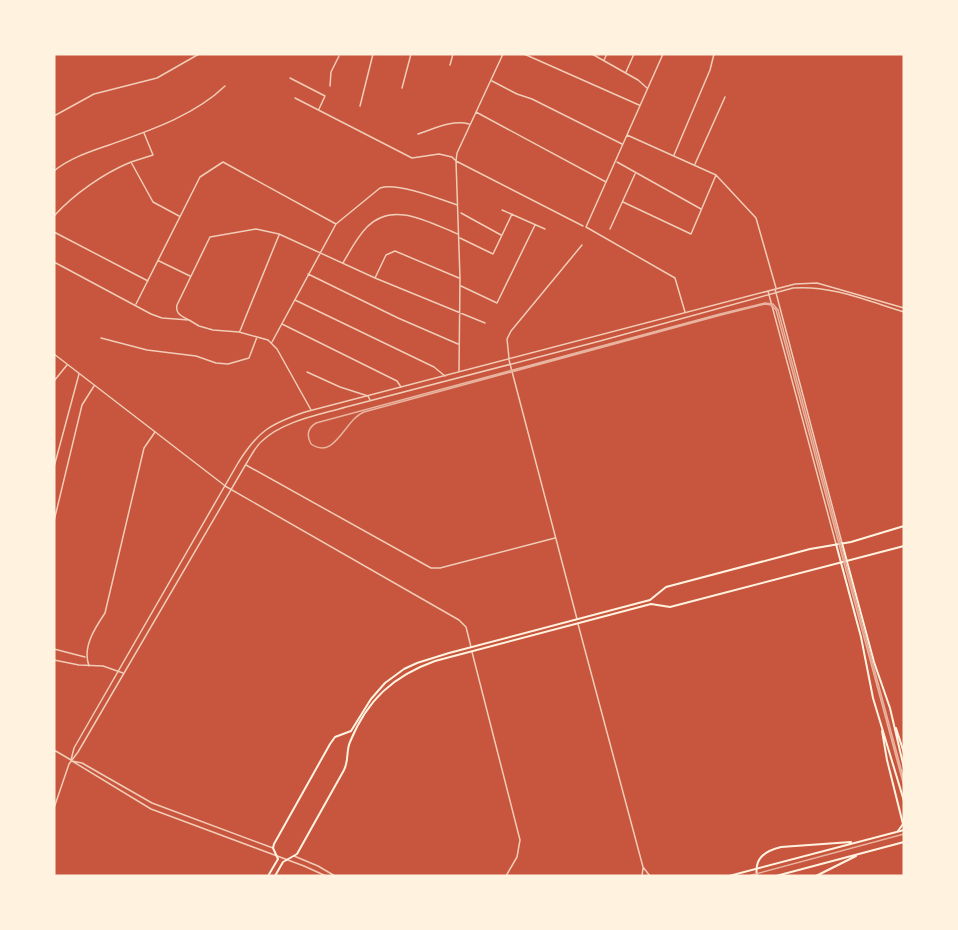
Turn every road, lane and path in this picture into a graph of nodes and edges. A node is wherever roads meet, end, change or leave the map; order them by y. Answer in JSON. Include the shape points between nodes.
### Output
{"nodes":[{"id":1,"x":199,"y":54,"type":"edge"},
{"id":2,"x":305,"y":54,"type":"edge"},
{"id":3,"x":344,"y":54,"type":"edge"},
{"id":4,"x":373,"y":54,"type":"edge"},
{"id":5,"x":411,"y":54,"type":"edge"},
{"id":6,"x":453,"y":54,"type":"edge"},
{"id":7,"x":502,"y":54,"type":"edge"},
{"id":8,"x":524,"y":54,"type":"edge"},
{"id":9,"x":592,"y":54,"type":"edge"},
{"id":10,"x":607,"y":54,"type":"edge"},
{"id":11,"x":634,"y":54,"type":"edge"},
{"id":12,"x":663,"y":54,"type":"edge"},
{"id":13,"x":714,"y":54,"type":"edge"},
{"id":14,"x":339,"y":55,"type":"edge"},
{"id":15,"x":603,"y":60,"type":"junction"},
{"id":16,"x":450,"y":65,"type":"dead end"},
{"id":17,"x":625,"y":72,"type":"junction"},
{"id":18,"x":290,"y":78,"type":"dead end"},
{"id":19,"x":491,"y":81,"type":"junction"},
{"id":20,"x":330,"y":86,"type":"dead end"},
{"id":21,"x":225,"y":87,"type":"dead end"},
{"id":22,"x":402,"y":88,"type":"dead end"},
{"id":23,"x":648,"y":88,"type":"junction"},
{"id":24,"x":295,"y":98,"type":"dead end"},
{"id":25,"x":725,"y":98,"type":"dead end"},
{"id":26,"x":360,"y":106,"type":"dead end"},
{"id":27,"x":640,"y":106,"type":"junction"},
{"id":28,"x":319,"y":110,"type":"junction"},
{"id":29,"x":476,"y":112,"type":"junction"},
{"id":30,"x":54,"y":116,"type":"edge"},
{"id":31,"x":470,"y":125,"type":"junction"},
{"id":32,"x":144,"y":132,"type":"junction"},
{"id":33,"x":418,"y":134,"type":"dead end"},
{"id":34,"x":627,"y":135,"type":"junction"},
{"id":35,"x":623,"y":145,"type":"junction"},
{"id":36,"x":673,"y":155,"type":"junction"},
{"id":37,"x":456,"y":161,"type":"junction"},
{"id":38,"x":131,"y":162,"type":"junction"},
{"id":39,"x":616,"y":162,"type":"junction"},
{"id":40,"x":695,"y":165,"type":"junction"},
{"id":41,"x":54,"y":171,"type":"edge"},
{"id":42,"x":635,"y":173,"type":"junction"},
{"id":43,"x":716,"y":175,"type":"junction"},
{"id":44,"x":607,"y":183,"type":"junction"},
{"id":45,"x":623,"y":202,"type":"junction"},
{"id":46,"x":459,"y":205,"type":"junction"},
{"id":47,"x":701,"y":209,"type":"junction"},
{"id":48,"x":502,"y":210,"type":"dead end"},
{"id":49,"x":459,"y":213,"type":"junction"},
{"id":50,"x":512,"y":214,"type":"junction"},
{"id":51,"x":54,"y":216,"type":"edge"},
{"id":52,"x":180,"y":217,"type":"junction"},
{"id":53,"x":336,"y":224,"type":"junction"},
{"id":54,"x":534,"y":225,"type":"junction"},
{"id":55,"x":584,"y":226,"type":"junction"},
{"id":56,"x":610,"y":229,"type":"dead end"},
{"id":57,"x":545,"y":230,"type":"dead end"},
{"id":58,"x":54,"y":232,"type":"edge"},
{"id":59,"x":279,"y":234,"type":"junction"},
{"id":60,"x":459,"y":236,"type":"junction"},
{"id":61,"x":502,"y":236,"type":"junction"},
{"id":62,"x":582,"y":245,"type":"dead end"},
{"id":63,"x":320,"y":251,"type":"junction"},
{"id":64,"x":159,"y":261,"type":"junction"},
{"id":65,"x":54,"y":262,"type":"edge"},
{"id":66,"x":343,"y":263,"type":"junction"},
{"id":67,"x":308,"y":274,"type":"junction"},
{"id":68,"x":191,"y":277,"type":"junction"},
{"id":69,"x":375,"y":278,"type":"junction"},
{"id":70,"x":460,"y":278,"type":"junction"},
{"id":71,"x":148,"y":281,"type":"junction"},
{"id":72,"x":460,"y":286,"type":"junction"},
{"id":73,"x":775,"y":288,"type":"junction"},
{"id":74,"x":768,"y":290,"type":"junction"},
{"id":75,"x":776,"y":293,"type":"junction"},
{"id":76,"x":769,"y":295,"type":"junction"},
{"id":77,"x":294,"y":300,"type":"junction"},
{"id":78,"x":135,"y":306,"type":"junction"},
{"id":79,"x":904,"y":308,"type":"edge"},
{"id":80,"x":685,"y":312,"type":"junction"},
{"id":81,"x":904,"y":312,"type":"edge"},
{"id":82,"x":460,"y":313,"type":"junction"},
{"id":83,"x":189,"y":320,"type":"junction"},
{"id":84,"x":486,"y":323,"type":"dead end"},
{"id":85,"x":282,"y":324,"type":"junction"},
{"id":86,"x":239,"y":332,"type":"junction"},
{"id":87,"x":258,"y":336,"type":"junction"},
{"id":88,"x":102,"y":338,"type":"dead end"},
{"id":89,"x":272,"y":343,"type":"junction"},
{"id":90,"x":459,"y":344,"type":"junction"},
{"id":91,"x":54,"y":354,"type":"edge"},
{"id":92,"x":509,"y":359,"type":"junction"},
{"id":93,"x":67,"y":364,"type":"junction"},
{"id":94,"x":511,"y":365,"type":"junction"},
{"id":95,"x":307,"y":372,"type":"dead end"},
{"id":96,"x":459,"y":372,"type":"junction"},
{"id":97,"x":80,"y":374,"type":"junction"},
{"id":98,"x":445,"y":376,"type":"junction"},
{"id":99,"x":54,"y":381,"type":"edge"},
{"id":100,"x":94,"y":385,"type":"junction"},
{"id":101,"x":401,"y":387,"type":"junction"},
{"id":102,"x":368,"y":396,"type":"junction"},
{"id":103,"x":370,"y":401,"type":"junction"},
{"id":104,"x":312,"y":411,"type":"junction"},
{"id":105,"x":154,"y":432,"type":"junction"},
{"id":106,"x":54,"y":451,"type":"edge"},
{"id":107,"x":58,"y":452,"type":"junction"},
{"id":108,"x":246,"y":464,"type":"junction"},
{"id":109,"x":54,"y":466,"type":"edge"},
{"id":110,"x":225,"y":485,"type":"junction"},
{"id":111,"x":231,"y":489,"type":"junction"},
{"id":112,"x":54,"y":521,"type":"edge"},
{"id":113,"x":904,"y":526,"type":"edge"},
{"id":114,"x":556,"y":538,"type":"junction"},
{"id":115,"x":842,"y":543,"type":"junction"},
{"id":116,"x":836,"y":544,"type":"junction"},
{"id":117,"x":904,"y":546,"type":"edge"},
{"id":118,"x":847,"y":560,"type":"junction"},
{"id":119,"x":840,"y":561,"type":"junction"},
{"id":120,"x":577,"y":621,"type":"junction"},
{"id":121,"x":141,"y":630,"type":"junction"},
{"id":122,"x":147,"y":634,"type":"junction"},
{"id":123,"x":471,"y":649,"type":"junction"},
{"id":124,"x":54,"y":650,"type":"edge"},
{"id":125,"x":86,"y":657,"type":"junction"},
{"id":126,"x":54,"y":660,"type":"edge"},
{"id":127,"x":89,"y":666,"type":"junction"},
{"id":128,"x":118,"y":670,"type":"junction"},
{"id":129,"x":124,"y":674,"type":"junction"},
{"id":130,"x":893,"y":723,"type":"junction"},
{"id":131,"x":882,"y":725,"type":"junction"},
{"id":132,"x":83,"y":731,"type":"junction"},
{"id":133,"x":351,"y":731,"type":"junction"},
{"id":134,"x":88,"y":734,"type":"junction"},
{"id":135,"x":351,"y":739,"type":"junction"},
{"id":136,"x":54,"y":750,"type":"edge"},
{"id":137,"x":904,"y":753,"type":"edge"},
{"id":138,"x":71,"y":760,"type":"junction"},
{"id":139,"x":904,"y":768,"type":"edge"},
{"id":140,"x":129,"y":790,"type":"junction"},
{"id":141,"x":127,"y":794,"type":"junction"},
{"id":142,"x":904,"y":801,"type":"edge"},
{"id":143,"x":55,"y":803,"type":"edge"},
{"id":144,"x":54,"y":808,"type":"edge"},
{"id":145,"x":207,"y":824,"type":"junction"},
{"id":146,"x":204,"y":829,"type":"junction"},
{"id":147,"x":904,"y":830,"type":"edge"},
{"id":148,"x":897,"y":832,"type":"junction"},
{"id":149,"x":248,"y":840,"type":"junction"},
{"id":150,"x":858,"y":841,"type":"junction"},
{"id":151,"x":904,"y":842,"type":"edge"},
{"id":152,"x":247,"y":844,"type":"junction"},
{"id":153,"x":273,"y":848,"type":"junction"},
{"id":154,"x":862,"y":853,"type":"junction"},
{"id":155,"x":277,"y":856,"type":"junction"},
{"id":156,"x":294,"y":856,"type":"junction"},
{"id":157,"x":287,"y":860,"type":"junction"},
{"id":158,"x":316,"y":865,"type":"junction"},
{"id":159,"x":644,"y":867,"type":"junction"},
{"id":160,"x":314,"y":870,"type":"junction"},
{"id":161,"x":268,"y":876,"type":"edge"},
{"id":162,"x":275,"y":876,"type":"edge"},
{"id":163,"x":326,"y":876,"type":"edge"},
{"id":164,"x":335,"y":876,"type":"edge"},
{"id":165,"x":506,"y":876,"type":"edge"},
{"id":166,"x":642,"y":876,"type":"edge"},
{"id":167,"x":650,"y":876,"type":"edge"},
{"id":168,"x":729,"y":876,"type":"edge"},
{"id":169,"x":758,"y":876,"type":"edge"},
{"id":170,"x":776,"y":876,"type":"edge"},
{"id":171,"x":816,"y":876,"type":"edge"}],
"edges":[{"from":1,"to":30,"type":"street","via":[[157,78],[94,94]]},
{"from":2,"to":14,"type":"street"},
{"from":3,"to":14,"type":"street"},
{"from":4,"to":26,"type":"street"},
{"from":5,"to":22,"type":"street"},
{"from":6,"to":16,"type":"street"},
{"from":7,"to":19,"type":"street"},
{"from":8,"to":27,"type":"street"},
{"from":9,"to":15,"type":"street"},
{"from":10,"to":15,"type":"street"},
{"from":11,"to":17,"type":"street"},
{"from":12,"to":23,"type":"street"},
{"from":13,"to":36,"type":"street"},
{"from":14,"to":20,"type":"street"},
{"from":15,"to":17,"type":"street"},
{"from":17,"to":23,"type":"street"},
{"from":18,"to":28,"type":"street","via":[[325,96]]},
{"from":19,"to":29,"type":"street"},
{"from":19,"to":35,"type":"street"},
{"from":21,"to":32,"type":"street","via":[[198,108]]},
{"from":23,"to":27,"type":"street"},
{"from":24,"to":28,"type":"street"},
{"from":25,"to":40,"type":"street"},
{"from":27,"to":34,"type":"street"},
{"from":28,"to":37,"type":"street","via":[[412,158],[440,154]]},
{"from":29,"to":31,"type":"street"},
{"from":29,"to":44,"type":"street"},
{"from":31,"to":33,"type":"street","via":[[453,124]]},
{"from":31,"to":37,"type":"street"},
{"from":32,"to":38,"type":"street","via":[[153,155]]},
{"from":32,"to":41,"type":"street","via":[[73,159]]},
{"from":34,"to":35,"type":"street"},
{"from":34,"to":36,"type":"street"},
{"from":35,"to":39,"type":"street"},
{"from":36,"to":40,"type":"street"},
{"from":37,"to":46,"type":"street"},
{"from":37,"to":55,"type":"street"},
{"from":38,"to":51,"type":"street","via":[[114,169]]},
{"from":38,"to":52,"type":"street","via":[[153,202]]},
{"from":39,"to":42,"type":"street"},
{"from":39,"to":44,"type":"street"},
{"from":40,"to":43,"type":"street"},
{"from":42,"to":45,"type":"street"},
{"from":42,"to":47,"type":"street"},
{"from":43,"to":47,"type":"street"},
{"from":43,"to":73,"type":"street","via":[[756,218]]},
{"from":44,"to":55,"type":"street"},
{"from":45,"to":47,"type":"street","via":[[691,234]]},
{"from":45,"to":56,"type":"street"},
{"from":46,"to":49,"type":"street"},
{"from":46,"to":53,"type":"street","via":[[384,186]]},
{"from":48,"to":50,"type":"street"},
{"from":49,"to":60,"type":"street"},
{"from":49,"to":61,"type":"street"},
{"from":50,"to":54,"type":"street"},
{"from":50,"to":61,"type":"street"},
{"from":52,"to":53,"type":"street","via":[[200,177],[224,162]]},
{"from":52,"to":64,"type":"street"},
{"from":53,"to":63,"type":"street"},
{"from":54,"to":57,"type":"street"},
{"from":54,"to":72,"type":"street","via":[[497,303]]},
{"from":55,"to":80,"type":"street","via":[[675,278]]},
{"from":58,"to":71,"type":"street"},
{"from":59,"to":63,"type":"street"},
{"from":59,"to":68,"type":"street","via":[[255,229],[210,237]]},
{"from":59,"to":86,"type":"street"},
{"from":60,"to":61,"type":"street","via":[[494,254]]},
{"from":60,"to":66,"type":"street","via":[[403,214],[389,215],[367,227]]},
{"from":60,"to":70,"type":"street"},
{"from":62,"to":92,"type":"street","via":[[511,331],[507,339]]},
{"from":63,"to":66,"type":"street"},
{"from":63,"to":67,"type":"street"},
{"from":64,"to":68,"type":"street"},
{"from":64,"to":71,"type":"street"},
{"from":65,"to":78,"type":"street"},
{"from":66,"to":69,"type":"street"},
{"from":67,"to":77,"type":"street"},
{"from":67,"to":90,"type":"street"},
{"from":68,"to":83,"type":"street","via":[[176,310]]},
{"from":69,"to":70,"type":"street","via":[[386,255],[395,251]]},
{"from":69,"to":82,"type":"street"},
{"from":70,"to":72,"type":"street"},
{"from":71,"to":78,"type":"street"},
{"from":72,"to":82,"type":"street"},
{"from":73,"to":74,"type":"street"},
{"from":73,"to":75,"type":"street"},
{"from":73,"to":79,"type":"street","via":[[817,283]]},
{"from":74,"to":76,"type":"street"},
{"from":74,"to":80,"type":"street"},
{"from":75,"to":76,"type":"street"},
{"from":75,"to":81,"type":"street","via":[[793,288],[819,288]]},
{"from":75,"to":115,"type":"street"},
{"from":76,"to":94,"type":"street"},
{"from":76,"to":116,"type":"street"},
{"from":77,"to":85,"type":"street"},
{"from":77,"to":98,"type":"street","via":[[434,367]]},
{"from":78,"to":83,"type":"street","via":[[162,318]]},
{"from":80,"to":92,"type":"street"},
{"from":82,"to":84,"type":"street"},
{"from":82,"to":90,"type":"street"},
{"from":83,"to":86,"type":"street","via":[[213,330]]},
{"from":85,"to":89,"type":"street"},
{"from":85,"to":101,"type":"street","via":[[395,380]]},
{"from":86,"to":87,"type":"street"},
{"from":87,"to":88,"type":"street","via":[[249,358],[228,364]]},
{"from":87,"to":89,"type":"street"},
{"from":89,"to":104,"type":"street"},
{"from":90,"to":96,"type":"street"},
{"from":91,"to":93,"type":"street"},
{"from":92,"to":94,"type":"street"},
{"from":92,"to":96,"type":"street"},
{"from":93,"to":97,"type":"street"},
{"from":93,"to":99,"type":"street"},
{"from":94,"to":103,"type":"street"},
{"from":94,"to":114,"type":"street"},
{"from":95,"to":102,"type":"street"},
{"from":96,"to":98,"type":"street"},
{"from":97,"to":100,"type":"street"},
{"from":97,"to":107,"type":"street"},
{"from":98,"to":101,"type":"street"},
{"from":100,"to":105,"type":"street"},
{"from":100,"to":112,"type":"street","via":[[82,405]]},
{"from":101,"to":102,"type":"street"},
{"from":102,"to":103,"type":"street"},
{"from":102,"to":104,"type":"street"},
{"from":103,"to":108,"type":"street","via":[[280,429],[260,443]]},
{"from":104,"to":110,"type":"street","via":[[285,419],[260,433]]},
{"from":105,"to":110,"type":"street"},
{"from":105,"to":125,"type":"street","via":[[144,448],[105,613],[92,634]]},
{"from":106,"to":107,"type":"street"},
{"from":107,"to":109,"type":"street"},
{"from":108,"to":111,"type":"street"},
{"from":108,"to":114,"type":"street","via":[[431,568]]},
{"from":110,"to":111,"type":"street"},
{"from":110,"to":121,"type":"street"},
{"from":111,"to":122,"type":"street"},
{"from":111,"to":123,"type":"street","via":[[459,620],[466,627]]},
{"from":113,"to":115,"type":"main road"},
{"from":114,"to":120,"type":"street"},
{"from":115,"to":116,"type":"main road"},
{"from":115,"to":118,"type":"main road"},
{"from":116,"to":119,"type":"main road"},
{"from":116,"to":120,"type":"main road","via":[[666,587],[650,600]]},
{"from":117,"to":118,"type":"main road"},
{"from":118,"to":119,"type":"main road"},
{"from":118,"to":130,"type":"main road"},
{"from":119,"to":120,"type":"main road","via":[[670,607],[651,604]]},
{"from":119,"to":131,"type":"main road"},
{"from":120,"to":123,"type":"main road"},
{"from":120,"to":159,"type":"street"},
{"from":121,"to":122,"type":"street"},
{"from":121,"to":128,"type":"street"},
{"from":122,"to":129,"type":"street"},
{"from":123,"to":133,"type":"main road","via":[[417,663],[393,676],[371,699]]},
{"from":123,"to":135,"type":"main road","via":[[399,677],[375,700]]},
{"from":123,"to":165,"type":"street","via":[[520,840],[517,857]]},
{"from":124,"to":125,"type":"street"},
{"from":125,"to":127,"type":"street"},
{"from":126,"to":127,"type":"street"},
{"from":127,"to":128,"type":"street"},
{"from":128,"to":129,"type":"street"},
{"from":128,"to":132,"type":"street"},
{"from":129,"to":134,"type":"street"},
{"from":130,"to":137,"type":"main road"},
{"from":130,"to":139,"type":"main road"},
{"from":131,"to":142,"type":"main road"},
{"from":131,"to":148,"type":"main road","via":[[903,824]]},
{"from":132,"to":134,"type":"street"},
{"from":132,"to":138,"type":"street"},
{"from":133,"to":135,"type":"main road"},
{"from":133,"to":153,"type":"main road","via":[[335,737],[330,744]]},
{"from":134,"to":138,"type":"street"},
{"from":135,"to":156,"type":"main road","via":[[346,766]]},
{"from":136,"to":138,"type":"street"},
{"from":138,"to":140,"type":"street"},
{"from":138,"to":141,"type":"street"},
{"from":138,"to":143,"type":"street"},
{"from":140,"to":141,"type":"street"},
{"from":140,"to":145,"type":"street","via":[[158,806]]},
{"from":141,"to":146,"type":"street","via":[[152,809]]},
{"from":143,"to":144,"type":"street"},
{"from":145,"to":146,"type":"street"},
{"from":145,"to":149,"type":"street"},
{"from":146,"to":152,"type":"street"},
{"from":147,"to":148,"type":"main road"},
{"from":148,"to":150,"type":"main road"},
{"from":149,"to":152,"type":"street"},
{"from":149,"to":153,"type":"street"},
{"from":150,"to":168,"type":"main road"},
{"from":150,"to":169,"type":"main road","via":[[770,849],[758,862]]},
{"from":151,"to":154,"type":"main road"},
{"from":152,"to":155,"type":"street"},
{"from":153,"to":155,"type":"main road"},
{"from":154,"to":170,"type":"main road"},
{"from":154,"to":171,"type":"main road"},
{"from":155,"to":157,"type":"street"},
{"from":155,"to":161,"type":"main road"},
{"from":156,"to":157,"type":"main road"},
{"from":156,"to":158,"type":"street"},
{"from":157,"to":160,"type":"street"},
{"from":157,"to":162,"type":"main road"},
{"from":158,"to":160,"type":"street"},
{"from":158,"to":164,"type":"street"},
{"from":159,"to":166,"type":"street"},
{"from":159,"to":167,"type":"street"},
{"from":160,"to":163,"type":"street"}]}
